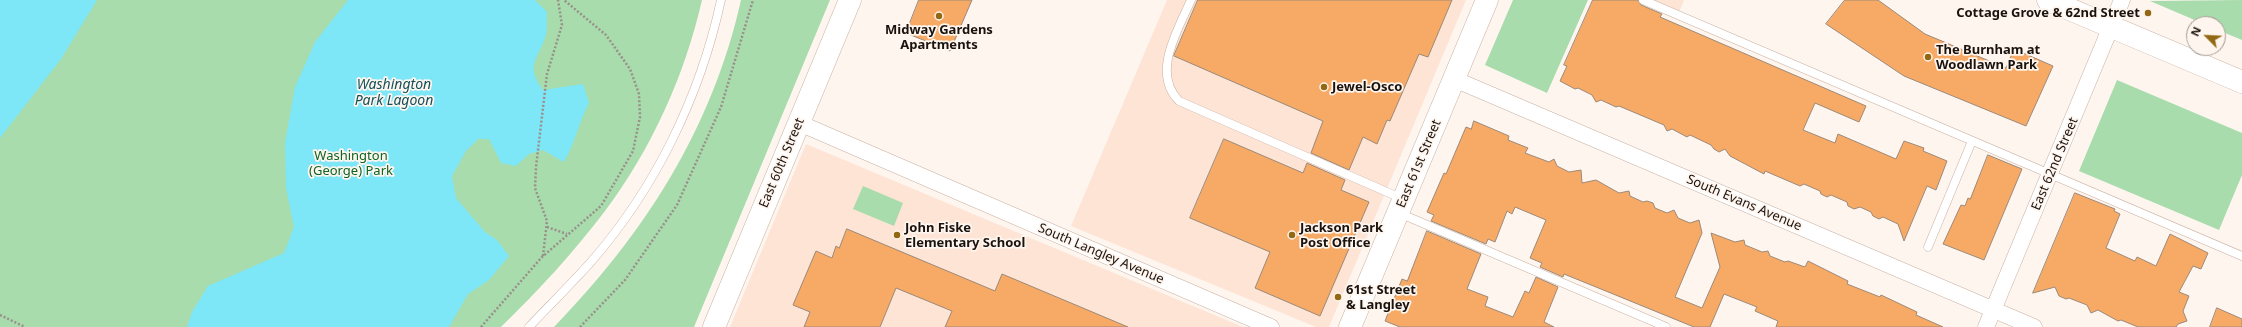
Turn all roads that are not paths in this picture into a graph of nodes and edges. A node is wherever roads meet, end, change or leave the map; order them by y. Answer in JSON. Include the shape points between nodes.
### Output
{"nodes":[{"id":1,"x":721,"y":0,"type":"edge"},
{"id":2,"x":850,"y":0,"type":"edge"},
{"id":3,"x":1191,"y":0,"type":"edge"},
{"id":4,"x":1487,"y":0,"type":"edge"},
{"id":5,"x":1643,"y":0,"type":"edge"},
{"id":6,"x":2048,"y":0,"type":"edge"},
{"id":7,"x":2122,"y":0,"type":"edge"},
{"id":8,"x":2112,"y":27,"type":"junction"},
{"id":9,"x":1454,"y":79,"type":"junction"},
{"id":10,"x":2242,"y":82,"type":"edge"},
{"id":11,"x":799,"y":123,"type":"junction"},
{"id":12,"x":1972,"y":141,"type":"junction"},
{"id":13,"x":2050,"y":175,"type":"junction"},
{"id":14,"x":1401,"y":206,"type":"junction"},
{"id":15,"x":1928,"y":246,"type":"dead end"},
{"id":16,"x":2242,"y":256,"type":"edge"},
{"id":17,"x":1994,"y":310,"type":"junction"},
{"id":18,"x":529,"y":327,"type":"edge"},
{"id":19,"x":714,"y":327,"type":"edge"},
{"id":20,"x":1272,"y":327,"type":"edge"},
{"id":21,"x":1350,"y":327,"type":"edge"},
{"id":22,"x":1666,"y":327,"type":"edge"},
{"id":23,"x":1986,"y":327,"type":"edge"},
{"id":24,"x":2034,"y":327,"type":"edge"}],
"edges":[{"from":1,"to":18,"type":"lane","via":[[689,104],[647,186],[590,263]]},
{"from":2,"to":11,"type":"street","name":"East 60th Street"},
{"from":3,"to":14,"type":"lane","via":[[1167,62],[1168,87],[1179,101]]},
{"from":4,"to":9,"type":"street","name":"East 61st Street"},
{"from":5,"to":12,"type":"lane"},
{"from":6,"to":8,"type":"street"},
{"from":7,"to":8,"type":"street","name":"East 62nd Street"},
{"from":8,"to":10,"type":"street"},
{"from":8,"to":13,"type":"street","name":"East 62nd Street"},
{"from":9,"to":14,"type":"street","name":"East 61st Street"},
{"from":9,"to":17,"type":"street","name":"South Evans Avenue"},
{"from":11,"to":19,"type":"street","name":"East 60th Street"},
{"from":11,"to":20,"type":"street","name":"South Langley Avenue"},
{"from":12,"to":13,"type":"lane"},
{"from":12,"to":15,"type":"lane"},
{"from":13,"to":16,"type":"lane"},
{"from":13,"to":17,"type":"street","name":"East 62nd Street"},
{"from":14,"to":21,"type":"street","name":"East 61st Street"},
{"from":14,"to":22,"type":"lane"},
{"from":17,"to":23,"type":"street","name":"East 62nd Street"},
{"from":17,"to":24,"type":"street","name":"South Evans Avenue"}]}
